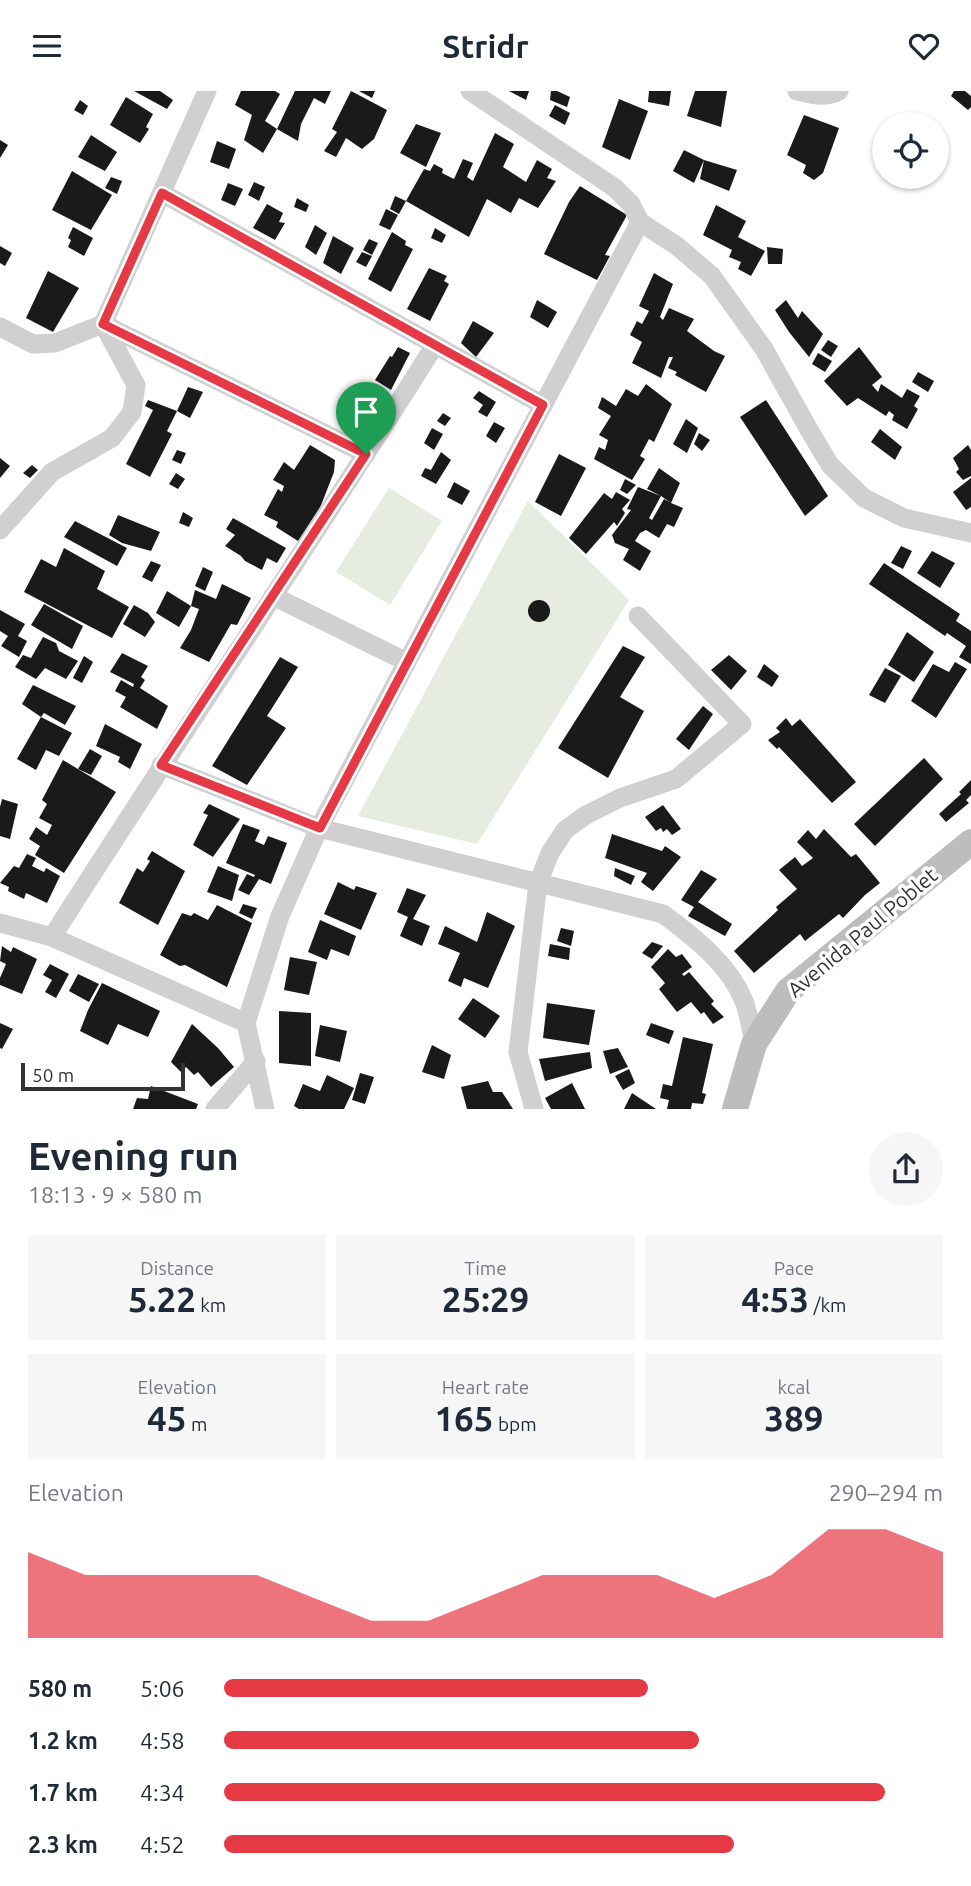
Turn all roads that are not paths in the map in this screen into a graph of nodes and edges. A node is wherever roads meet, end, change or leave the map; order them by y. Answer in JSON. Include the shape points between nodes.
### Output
{"nodes":[{"id":1,"x":207,"y":91,"type":"edge"},
{"id":2,"x":470,"y":91,"type":"edge"},
{"id":3,"x":797,"y":91,"type":"edge"},
{"id":4,"x":839,"y":91,"type":"edge"},
{"id":5,"x":162,"y":193,"type":"junction"},
{"id":6,"x":640,"y":222,"type":"junction"},
{"id":7,"x":103,"y":324,"type":"junction"},
{"id":8,"x":0,"y":327,"type":"edge"},
{"id":9,"x":435,"y":345,"type":"junction"},
{"id":10,"x":543,"y":405,"type":"junction"},
{"id":11,"x":366,"y":454,"type":"junction"},
{"id":12,"x":2,"y":525,"type":"edge"},
{"id":13,"x":971,"y":533,"type":"edge"},
{"id":14,"x":273,"y":596,"type":"junction"},
{"id":15,"x":638,"y":616,"type":"dead end"},
{"id":16,"x":407,"y":662,"type":"junction"},
{"id":17,"x":161,"y":765,"type":"junction"},
{"id":18,"x":320,"y":828,"type":"junction"},
{"id":19,"x":971,"y":842,"type":"edge"},
{"id":20,"x":538,"y":883,"type":"junction"},
{"id":21,"x":0,"y":923,"type":"edge"},
{"id":22,"x":52,"y":937,"type":"junction"},
{"id":23,"x":246,"y":1023,"type":"junction"},
{"id":24,"x":754,"y":1044,"type":"junction"},
{"id":25,"x":256,"y":1061,"type":"junction"},
{"id":26,"x":215,"y":1109,"type":"edge"},
{"id":27,"x":265,"y":1109,"type":"edge"},
{"id":28,"x":534,"y":1109,"type":"edge"},
{"id":29,"x":735,"y":1109,"type":"edge"}],
"edges":[{"from":1,"to":5,"type":"street"},
{"from":2,"to":6,"type":"street","via":[[615,188]]},
{"from":3,"to":4,"type":"street","via":[[823,96]]},
{"from":5,"to":7,"type":"street"},
{"from":5,"to":9,"type":"street"},
{"from":6,"to":10,"type":"street"},
{"from":6,"to":13,"type":"street","via":[[712,275],[764,349],[830,465],[864,498],[904,518]]},
{"from":7,"to":8,"type":"street","via":[[55,343],[33,344]]},
{"from":7,"to":11,"type":"street"},
{"from":7,"to":12,"type":"street","via":[[136,385],[132,412],[112,438],[52,472]]},
{"from":9,"to":10,"type":"street"},
{"from":9,"to":11,"type":"street"},
{"from":10,"to":16,"type":"street"},
{"from":11,"to":14,"type":"street"},
{"from":14,"to":16,"type":"street"},
{"from":14,"to":17,"type":"street"},
{"from":15,"to":20,"type":"street","via":[[742,724],[676,779],[620,798],[565,830]]},
{"from":16,"to":18,"type":"street"},
{"from":17,"to":18,"type":"street"},
{"from":17,"to":22,"type":"street"},
{"from":18,"to":20,"type":"street"},
{"from":18,"to":23,"type":"street","via":[[280,916]]},
{"from":19,"to":24,"type":"main road","name":"Avenida Paul Poblet","via":[[788,991]]},
{"from":20,"to":24,"type":"street","via":[[663,914],[697,939],[726,971],[744,1001]]},
{"from":20,"to":28,"type":"street","via":[[519,1052]]},
{"from":21,"to":22,"type":"street"},
{"from":22,"to":23,"type":"street"},
{"from":23,"to":25,"type":"street"},
{"from":24,"to":29,"type":"main road","name":"Avenida Paul Poblet"},
{"from":25,"to":26,"type":"street"},
{"from":25,"to":27,"type":"street"}]}
